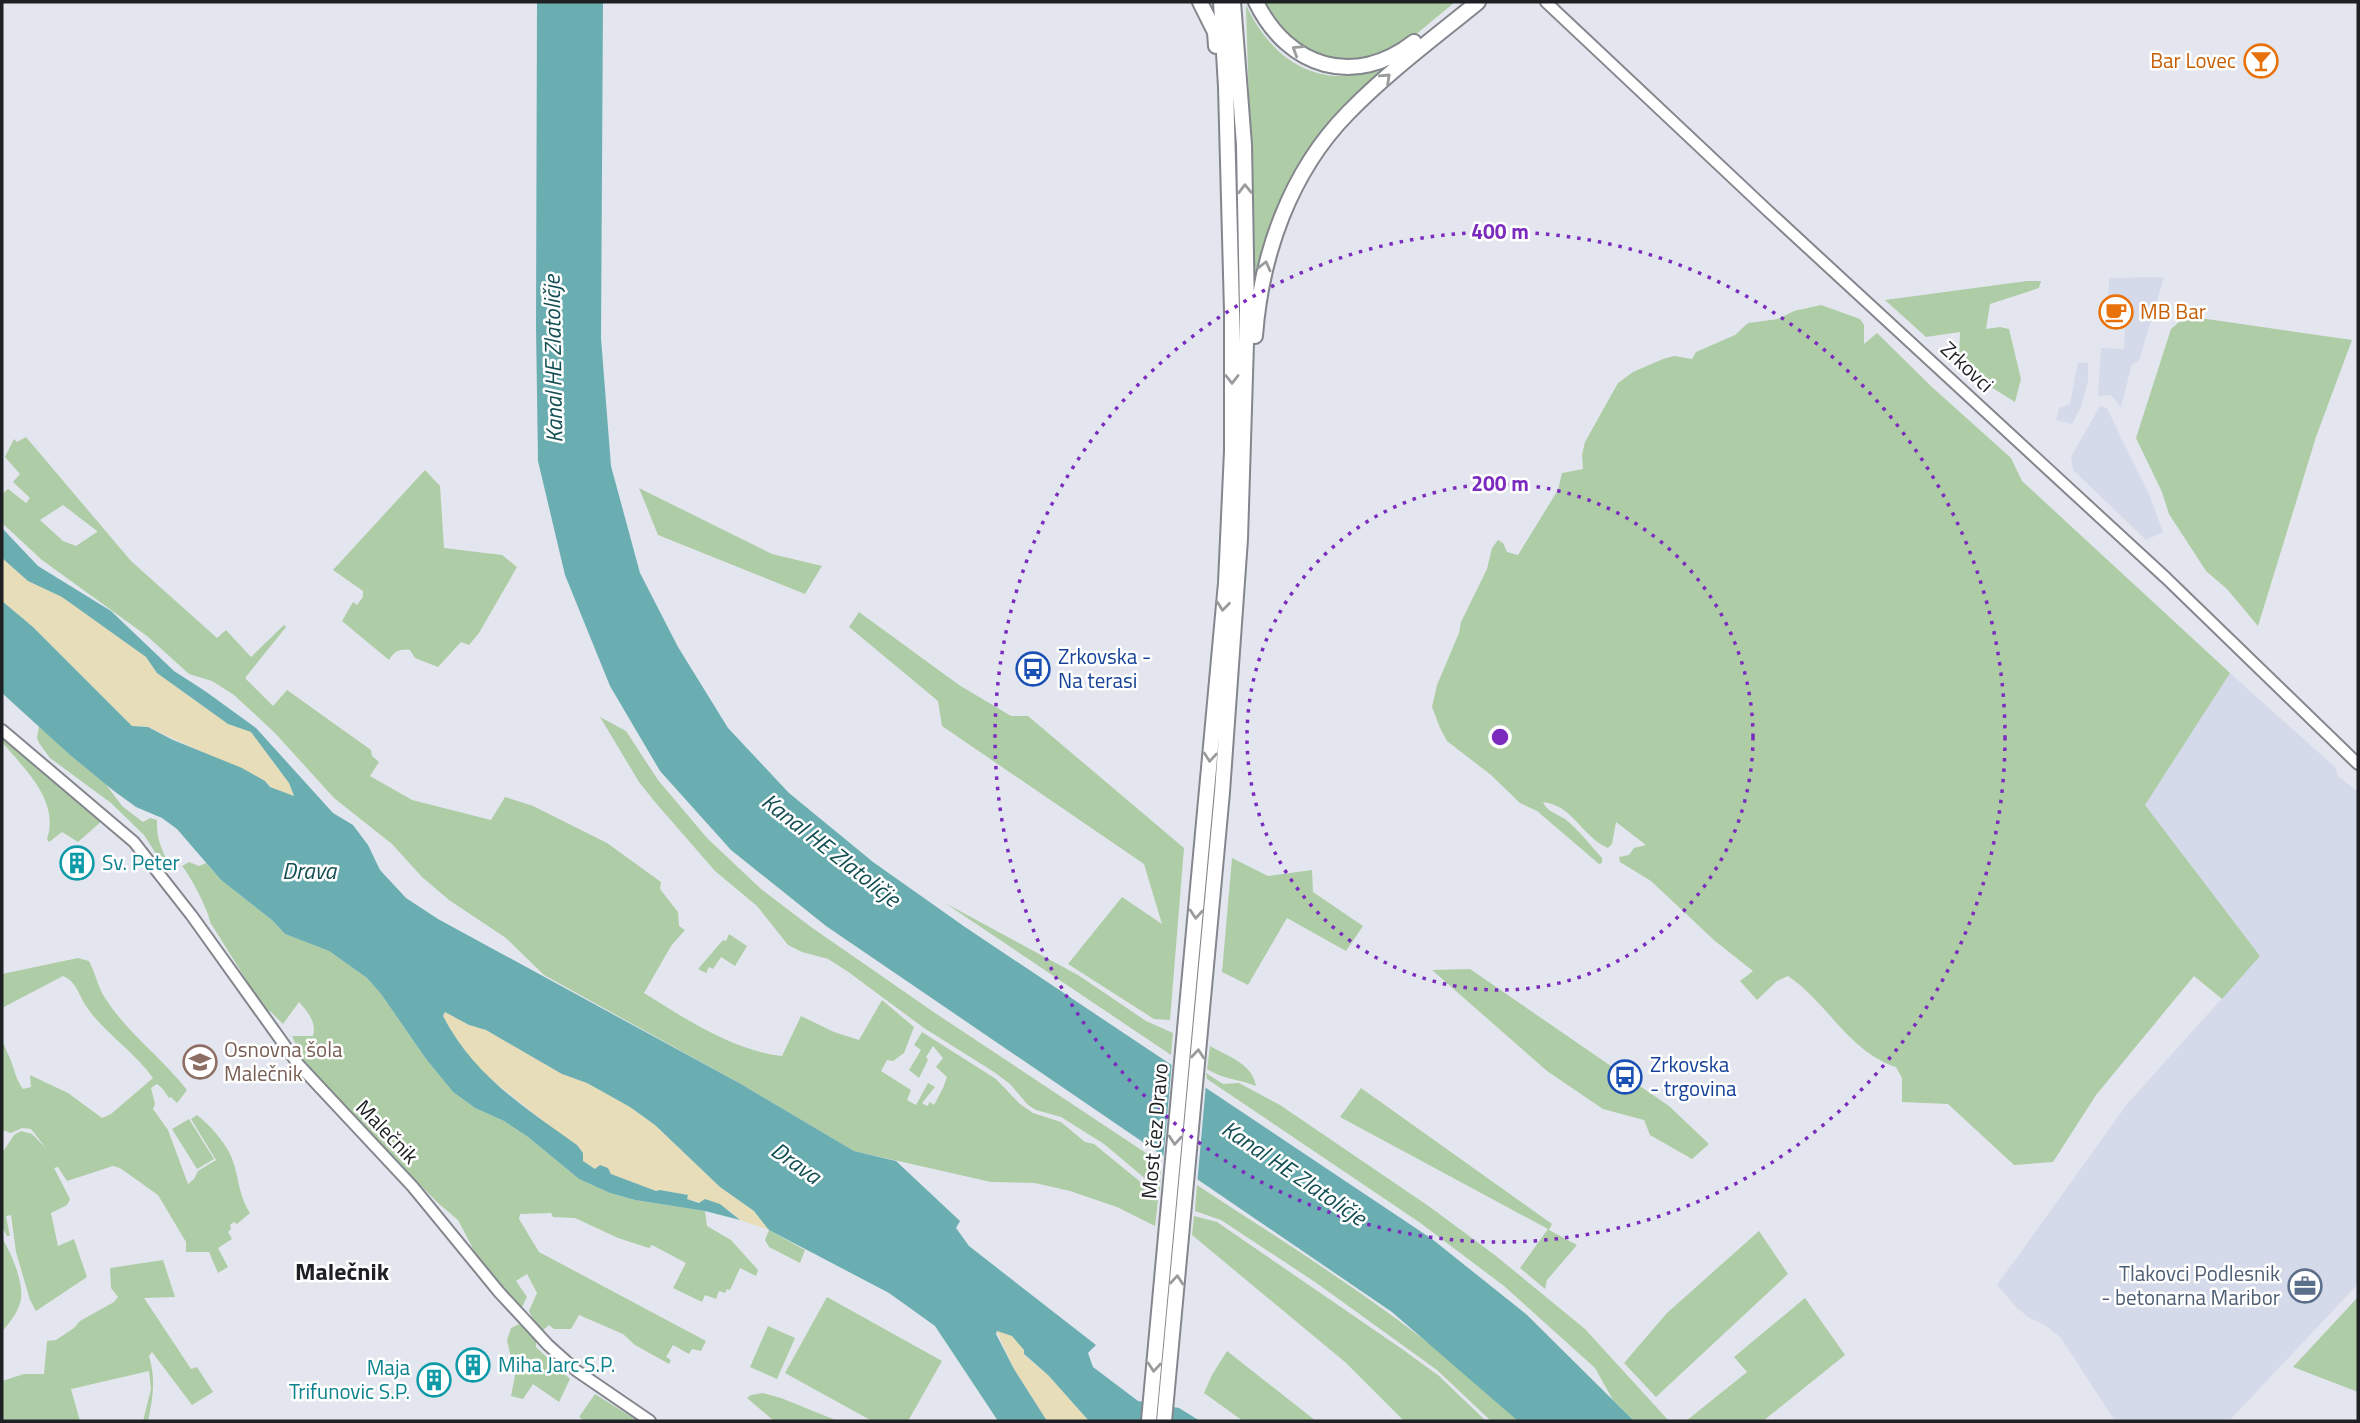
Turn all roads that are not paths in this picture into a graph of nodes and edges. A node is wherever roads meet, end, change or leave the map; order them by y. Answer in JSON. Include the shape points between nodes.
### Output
{"nodes":[{"id":1,"x":1200,"y":2,"type":"edge"},
{"id":2,"x":1221,"y":2,"type":"edge"},
{"id":3,"x":1233,"y":2,"type":"edge"},
{"id":4,"x":1256,"y":2,"type":"edge"},
{"id":5,"x":1477,"y":2,"type":"edge"},
{"id":6,"x":1546,"y":2,"type":"edge"},
{"id":7,"x":1226,"y":87,"type":"junction"},
{"id":8,"x":1244,"y":405,"type":"junction"},
{"id":9,"x":1220,"y":726,"type":"junction"},
{"id":10,"x":2,"y":730,"type":"edge"},
{"id":11,"x":2358,"y":764,"type":"edge"},
{"id":12,"x":650,"y":1421,"type":"edge"},
{"id":13,"x":1149,"y":1421,"type":"edge"},
{"id":14,"x":1164,"y":1421,"type":"edge"}],
"edges":[{"from":1,"to":7,"type":"highway","via":[[1215,32],[1218,77]]},
{"from":2,"to":7,"type":"highway"},
{"from":8,"to":3,"type":"highway","one_way":true,"via":[[1244,145]]},
{"from":5,"to":4,"type":"highway","one_way":true,"via":[[1384,61],[1349,68],[1318,61],[1290,47]]},
{"from":8,"to":5,"type":"highway","one_way":true,"via":[[1251,396],[1257,311],[1270,247],[1306,166],[1347,114]]},
{"from":6,"to":11,"type":"street","name":"Zrkovci","via":[[2166,578]]},
{"from":7,"to":9,"type":"highway","one_way":true,"via":[[1233,451]]},
{"from":8,"to":9,"type":"highway","via":[[1240,539]]},
{"from":9,"to":13,"type":"highway","name":"Most čez Dravo","one_way":true,"via":[[1207,790]]},
{"from":14,"to":9,"type":"highway","name":"Most čez Dravo","one_way":true,"via":[[1217,857],[1222,792]]},
{"from":10,"to":12,"type":"street","name":"Malečnik","via":[[134,842],[298,1065],[413,1187],[548,1345],[576,1371]]}]}
